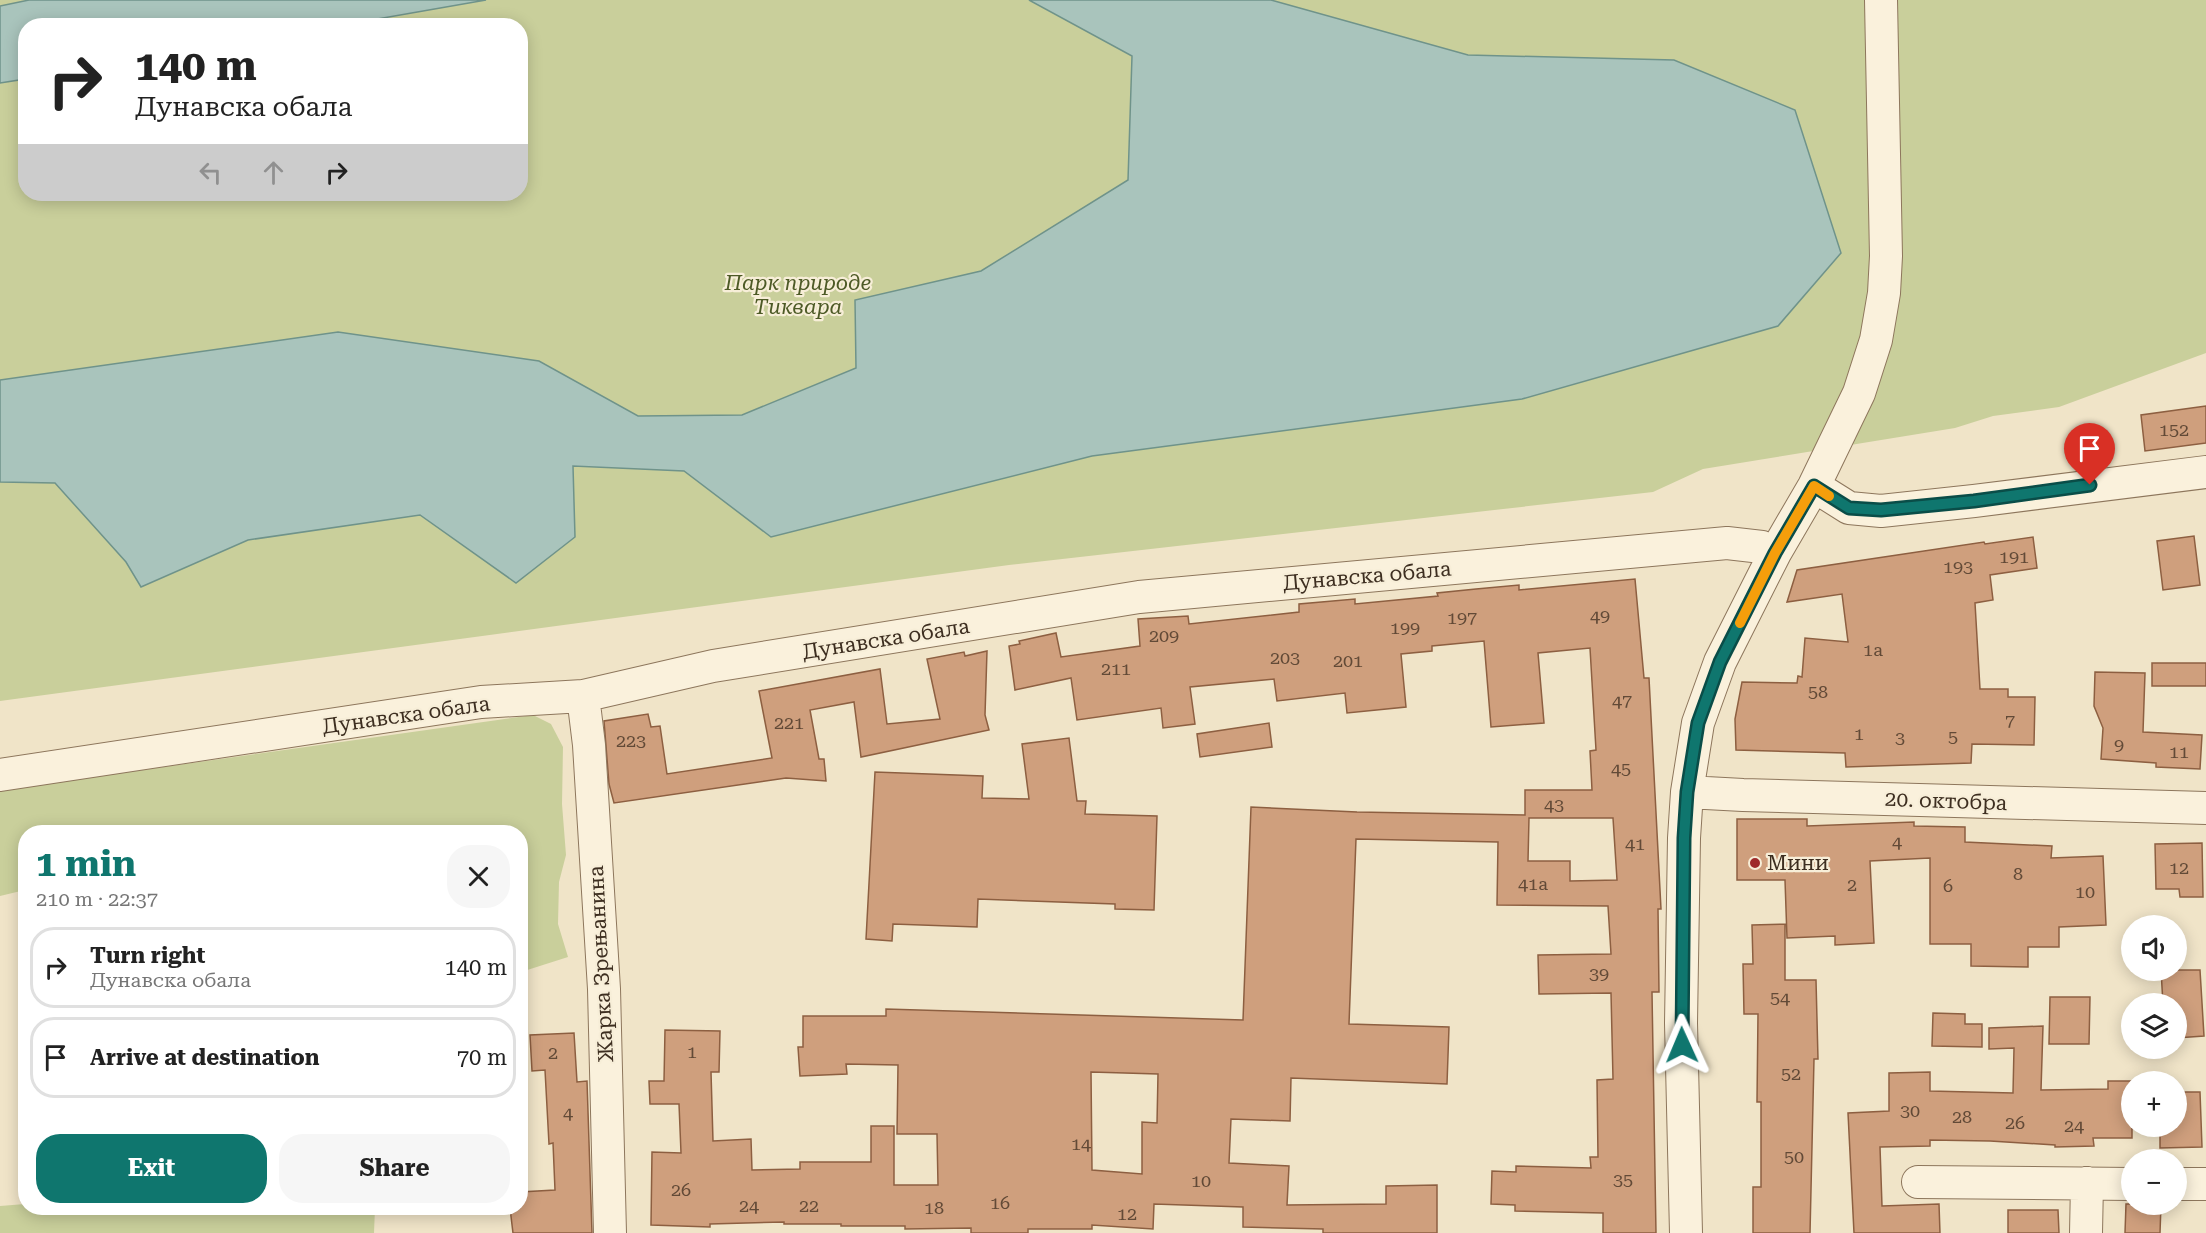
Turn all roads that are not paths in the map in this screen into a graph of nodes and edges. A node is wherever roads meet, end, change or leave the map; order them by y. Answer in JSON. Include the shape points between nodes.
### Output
{"nodes":[{"id":1,"x":1881,"y":0,"type":"edge"},
{"id":2,"x":2206,"y":472,"type":"edge"},
{"id":3,"x":1814,"y":486,"type":"junction"},
{"id":4,"x":1775,"y":553,"type":"junction"},
{"id":5,"x":583,"y":696,"type":"junction"},
{"id":6,"x":0,"y":775,"type":"edge"},
{"id":7,"x":1687,"y":792,"type":"junction"},
{"id":8,"x":2206,"y":808,"type":"edge"},
{"id":9,"x":1918,"y":1182,"type":"dead end"},
{"id":10,"x":2087,"y":1183,"type":"junction"},
{"id":11,"x":2121,"y":1184,"type":"edge"},
{"id":12,"x":2187,"y":1184,"type":"edge"},
{"id":13,"x":2206,"y":1184,"type":"edge"},
{"id":14,"x":610,"y":1233,"type":"edge"},
{"id":15,"x":1686,"y":1233,"type":"edge"},
{"id":16,"x":2086,"y":1233,"type":"edge"}],
"edges":[{"from":1,"to":3,"type":"street","via":[[1884,293],[1876,340],[1859,393]]},
{"from":2,"to":3,"type":"street","via":[[1881,510],[1849,508]]},
{"from":3,"to":4,"type":"street"},
{"from":4,"to":5,"type":"street","name":"Дунавска обала","via":[[1762,547],[1726,543],[1139,597],[712,666]]},
{"from":4,"to":7,"type":"street","via":[[1720,662],[1698,723]]},
{"from":5,"to":6,"type":"street","name":"Дунавска обала","via":[[481,702]]},
{"from":5,"to":14,"type":"street","name":"Жарка Зрењанина","via":[[604,989]]},
{"from":7,"to":8,"type":"street","name":"20. октобра"},
{"from":7,"to":15,"type":"street","via":[[1681,1023]]},
{"from":9,"to":10,"type":"street"},
{"from":10,"to":11,"type":"street"},
{"from":10,"to":16,"type":"street"},
{"from":12,"to":13,"type":"street"}]}
